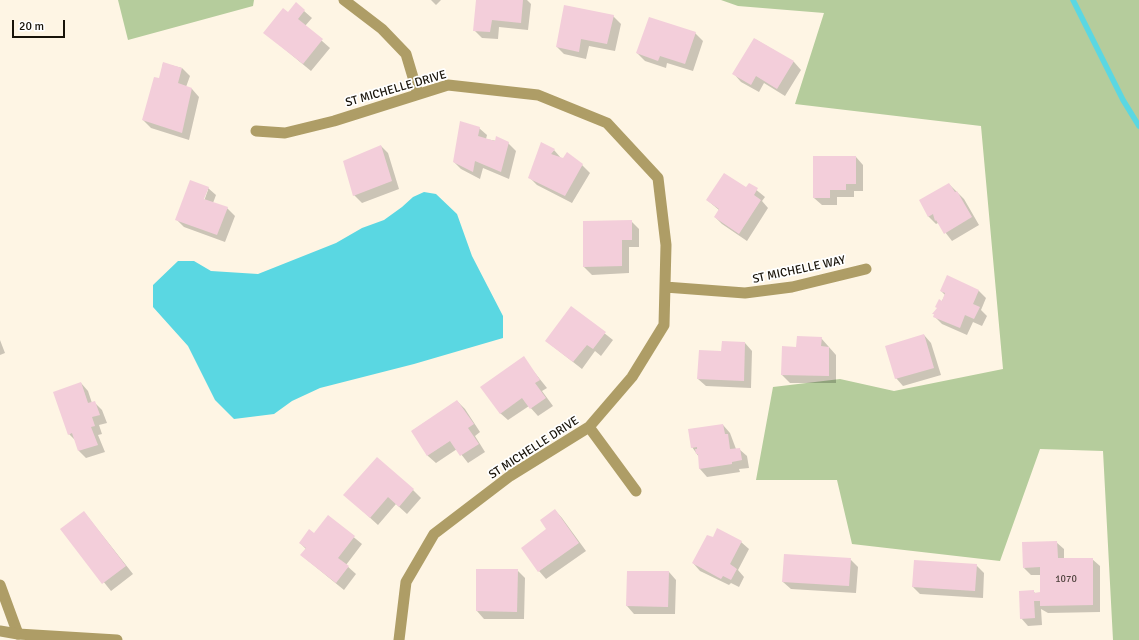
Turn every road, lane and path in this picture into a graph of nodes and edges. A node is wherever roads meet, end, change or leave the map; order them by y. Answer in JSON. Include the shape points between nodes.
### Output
{"nodes":[{"id":1,"x":344,"y":0,"type":"edge"},
{"id":2,"x":418,"y":94,"type":"junction"},
{"id":3,"x":256,"y":130,"type":"dead end"},
{"id":4,"x":866,"y":269,"type":"dead end"},
{"id":5,"x":665,"y":287,"type":"junction"},
{"id":6,"x":590,"y":428,"type":"junction"},
{"id":7,"x":636,"y":491,"type":"dead end"},
{"id":8,"x":0,"y":585,"type":"edge"},
{"id":9,"x":0,"y":631,"type":"edge"},
{"id":10,"x":18,"y":634,"type":"junction"},
{"id":11,"x":117,"y":640,"type":"edge"},
{"id":12,"x":399,"y":640,"type":"edge"}],
"edges":[{"from":1,"to":2,"type":"street","via":[[382,29],[406,54]]},
{"from":2,"to":3,"type":"street","name":"ST MICHELLE DRIVE","via":[[334,121],[285,133]]},
{"from":2,"to":5,"type":"street","name":"ST MICHELLE DRIVE","via":[[448,85],[538,95],[607,123],[658,178],[666,245]]},
{"from":4,"to":5,"type":"street","name":"ST MICHELLE WAY","via":[[792,287],[745,294]]},
{"from":5,"to":6,"type":"street","name":"ST MICHELLE DRIVE","via":[[664,325],[632,378]]},
{"from":6,"to":7,"type":"street"},
{"from":6,"to":12,"type":"street","name":"ST MICHELLE DRIVE","via":[[510,476],[434,534],[406,582]]},
{"from":8,"to":10,"type":"street"},
{"from":9,"to":10,"type":"street"},
{"from":10,"to":11,"type":"street"}]}
